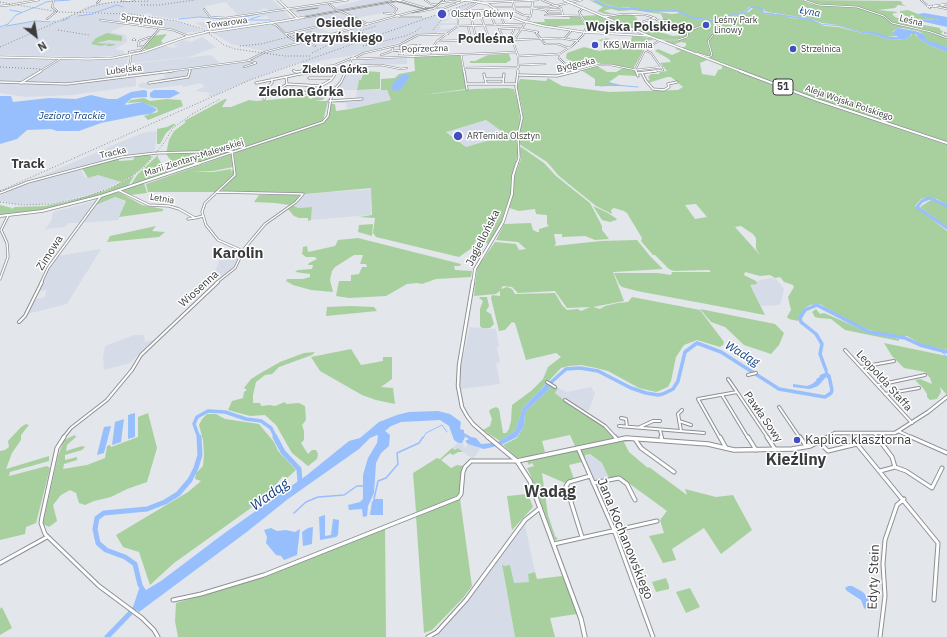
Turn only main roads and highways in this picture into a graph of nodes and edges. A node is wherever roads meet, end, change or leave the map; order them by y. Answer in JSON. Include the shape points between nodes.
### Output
{"nodes":[{"id":1,"x":278,"y":0,"type":"edge"},
{"id":2,"x":397,"y":0,"type":"edge"},
{"id":3,"x":466,"y":0,"type":"edge"},
{"id":4,"x":564,"y":0,"type":"edge"},
{"id":5,"x":460,"y":1,"type":"edge"},
{"id":6,"x":471,"y":1,"type":"edge"},
{"id":7,"x":483,"y":1,"type":"edge"},
{"id":8,"x":478,"y":2,"type":"junction"},
{"id":9,"x":494,"y":8,"type":"junction"},
{"id":10,"x":340,"y":11,"type":"junction"},
{"id":11,"x":296,"y":18,"type":"junction"},
{"id":12,"x":274,"y":23,"type":"junction"},
{"id":13,"x":524,"y":24,"type":"junction"},
{"id":14,"x":539,"y":25,"type":"junction"},
{"id":15,"x":645,"y":35,"type":"junction"},
{"id":16,"x":0,"y":57,"type":"edge"},
{"id":17,"x":947,"y":144,"type":"edge"}],
"edges":[{"from":1,"to":11,"type":"main road"},
{"from":2,"to":10,"type":"main road","name":"Towarowa"},
{"from":2,"to":10,"type":"main road","name":"Towarowa"},
{"from":3,"to":5,"type":"main road","number":"51"},
{"from":3,"to":6,"type":"main road","number":"51"},
{"from":4,"to":15,"type":"main road"},
{"from":6,"to":8,"type":"main road","number":"51","bridge":true},
{"from":7,"to":8,"type":"main road","number":"51"},
{"from":7,"to":9,"type":"main road","number":"51"},
{"from":8,"to":9,"type":"main road","number":"51"},
{"from":9,"to":13,"type":"main road","number":"51"},
{"from":10,"to":11,"type":"main road","name":"Towarowa"},
{"from":10,"to":11,"type":"main road","name":"Towarowa"},
{"from":11,"to":12,"type":"main road","name":"Towarowa"},
{"from":11,"to":12,"type":"main road","name":"Towarowa"},
{"from":12,"to":16,"type":"main road","name":"Towarowa","via":[[188,36],[130,55],[104,58]]},
{"from":13,"to":14,"type":"main road","number":"51"},
{"from":13,"to":14,"type":"main road","number":"51"},
{"from":14,"to":15,"type":"main road","number":"51","via":[[570,32]]},
{"from":15,"to":17,"type":"main road","name":"Aleja Wojska Polskiego","number":"51","via":[[817,100]]}]}
